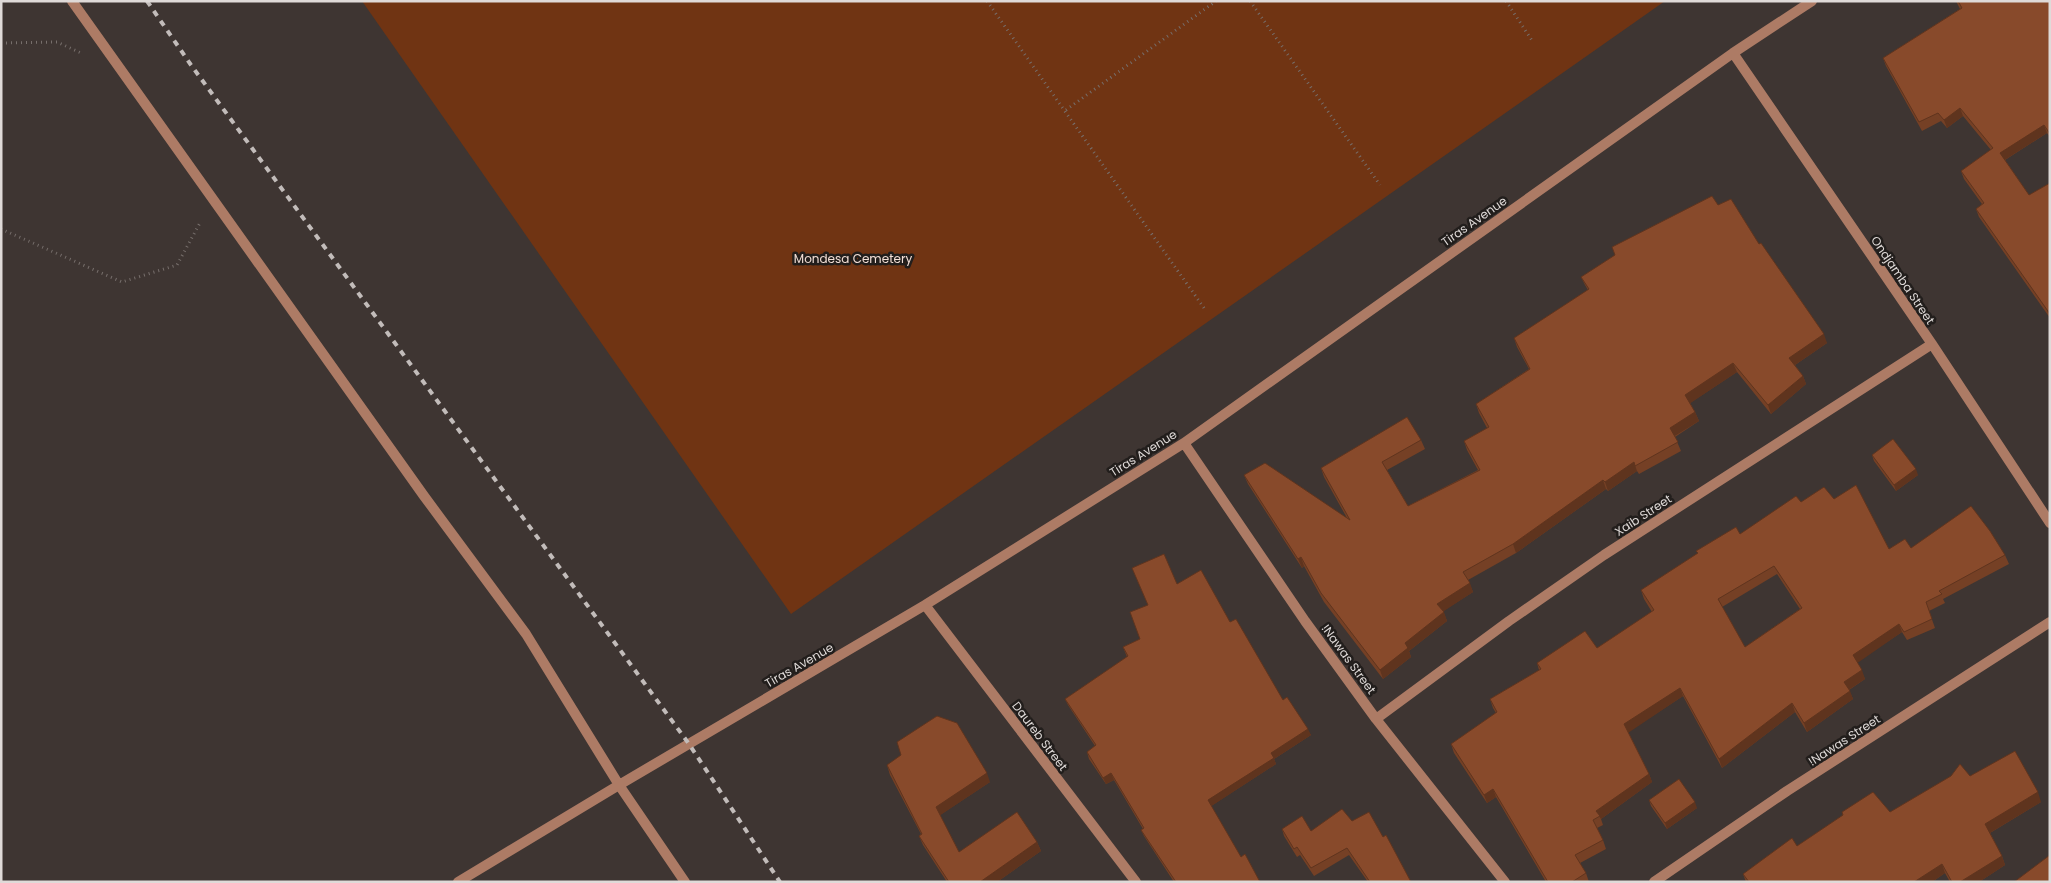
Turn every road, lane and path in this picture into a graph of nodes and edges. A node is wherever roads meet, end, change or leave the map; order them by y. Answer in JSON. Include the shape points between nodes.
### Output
{"nodes":[{"id":1,"x":72,"y":1,"type":"edge"},
{"id":2,"x":987,"y":1,"type":"edge"},
{"id":3,"x":1216,"y":1,"type":"edge"},
{"id":4,"x":1250,"y":1,"type":"edge"},
{"id":5,"x":1506,"y":1,"type":"edge"},
{"id":6,"x":1812,"y":1,"type":"edge"},
{"id":7,"x":1533,"y":42,"type":"dead end"},
{"id":8,"x":1,"y":43,"type":"edge"},
{"id":9,"x":1734,"y":53,"type":"junction"},
{"id":10,"x":90,"y":57,"type":"dead end"},
{"id":11,"x":1066,"y":110,"type":"junction"},
{"id":12,"x":1380,"y":185,"type":"dead end"},
{"id":13,"x":212,"y":200,"type":"junction"},
{"id":14,"x":1,"y":229,"type":"edge"},
{"id":15,"x":1204,"y":308,"type":"dead end"},
{"id":16,"x":1932,"y":344,"type":"junction"},
{"id":17,"x":1184,"y":443,"type":"junction"},
{"id":18,"x":2050,"y":523,"type":"edge"},
{"id":19,"x":925,"y":606,"type":"junction"},
{"id":20,"x":2050,"y":622,"type":"edge"},
{"id":21,"x":1376,"y":719,"type":"junction"},
{"id":22,"x":619,"y":785,"type":"junction"},
{"id":23,"x":458,"y":882,"type":"edge"},
{"id":24,"x":685,"y":882,"type":"edge"},
{"id":25,"x":1136,"y":882,"type":"edge"},
{"id":26,"x":1505,"y":882,"type":"edge"},
{"id":27,"x":1654,"y":882,"type":"edge"}],
"edges":[{"from":1,"to":13,"type":"street"},
{"from":2,"to":11,"type":"path"},
{"from":3,"to":11,"type":"path"},
{"from":4,"to":12,"type":"path"},
{"from":5,"to":7,"type":"path"},
{"from":6,"to":9,"type":"street","name":"Tiras Avenue"},
{"from":8,"to":10,"type":"path","via":[[57,42]]},
{"from":9,"to":16,"type":"street","name":"Ondjamba Street"},
{"from":9,"to":17,"type":"street","name":"Tiras Avenue"},
{"from":11,"to":15,"type":"path"},
{"from":13,"to":14,"type":"path","via":[[177,265],[122,282]]},
{"from":13,"to":22,"type":"street","via":[[526,634]]},
{"from":16,"to":18,"type":"street","name":"Ondjamba Street"},
{"from":16,"to":21,"type":"street","name":"Xaib Street","via":[[1604,555]]},
{"from":17,"to":19,"type":"street","name":"Tiras Avenue"},
{"from":17,"to":21,"type":"street","name":"!Nawas Street"},
{"from":19,"to":22,"type":"street","name":"Tiras Avenue"},
{"from":19,"to":25,"type":"street","name":"Daureb Street"},
{"from":20,"to":27,"type":"street","name":"!Nawas Street","via":[[1786,791]]},
{"from":21,"to":26,"type":"street","name":"!Nawas Street"},
{"from":22,"to":23,"type":"street","name":"Tiras Avenue"},
{"from":22,"to":24,"type":"street"}]}
